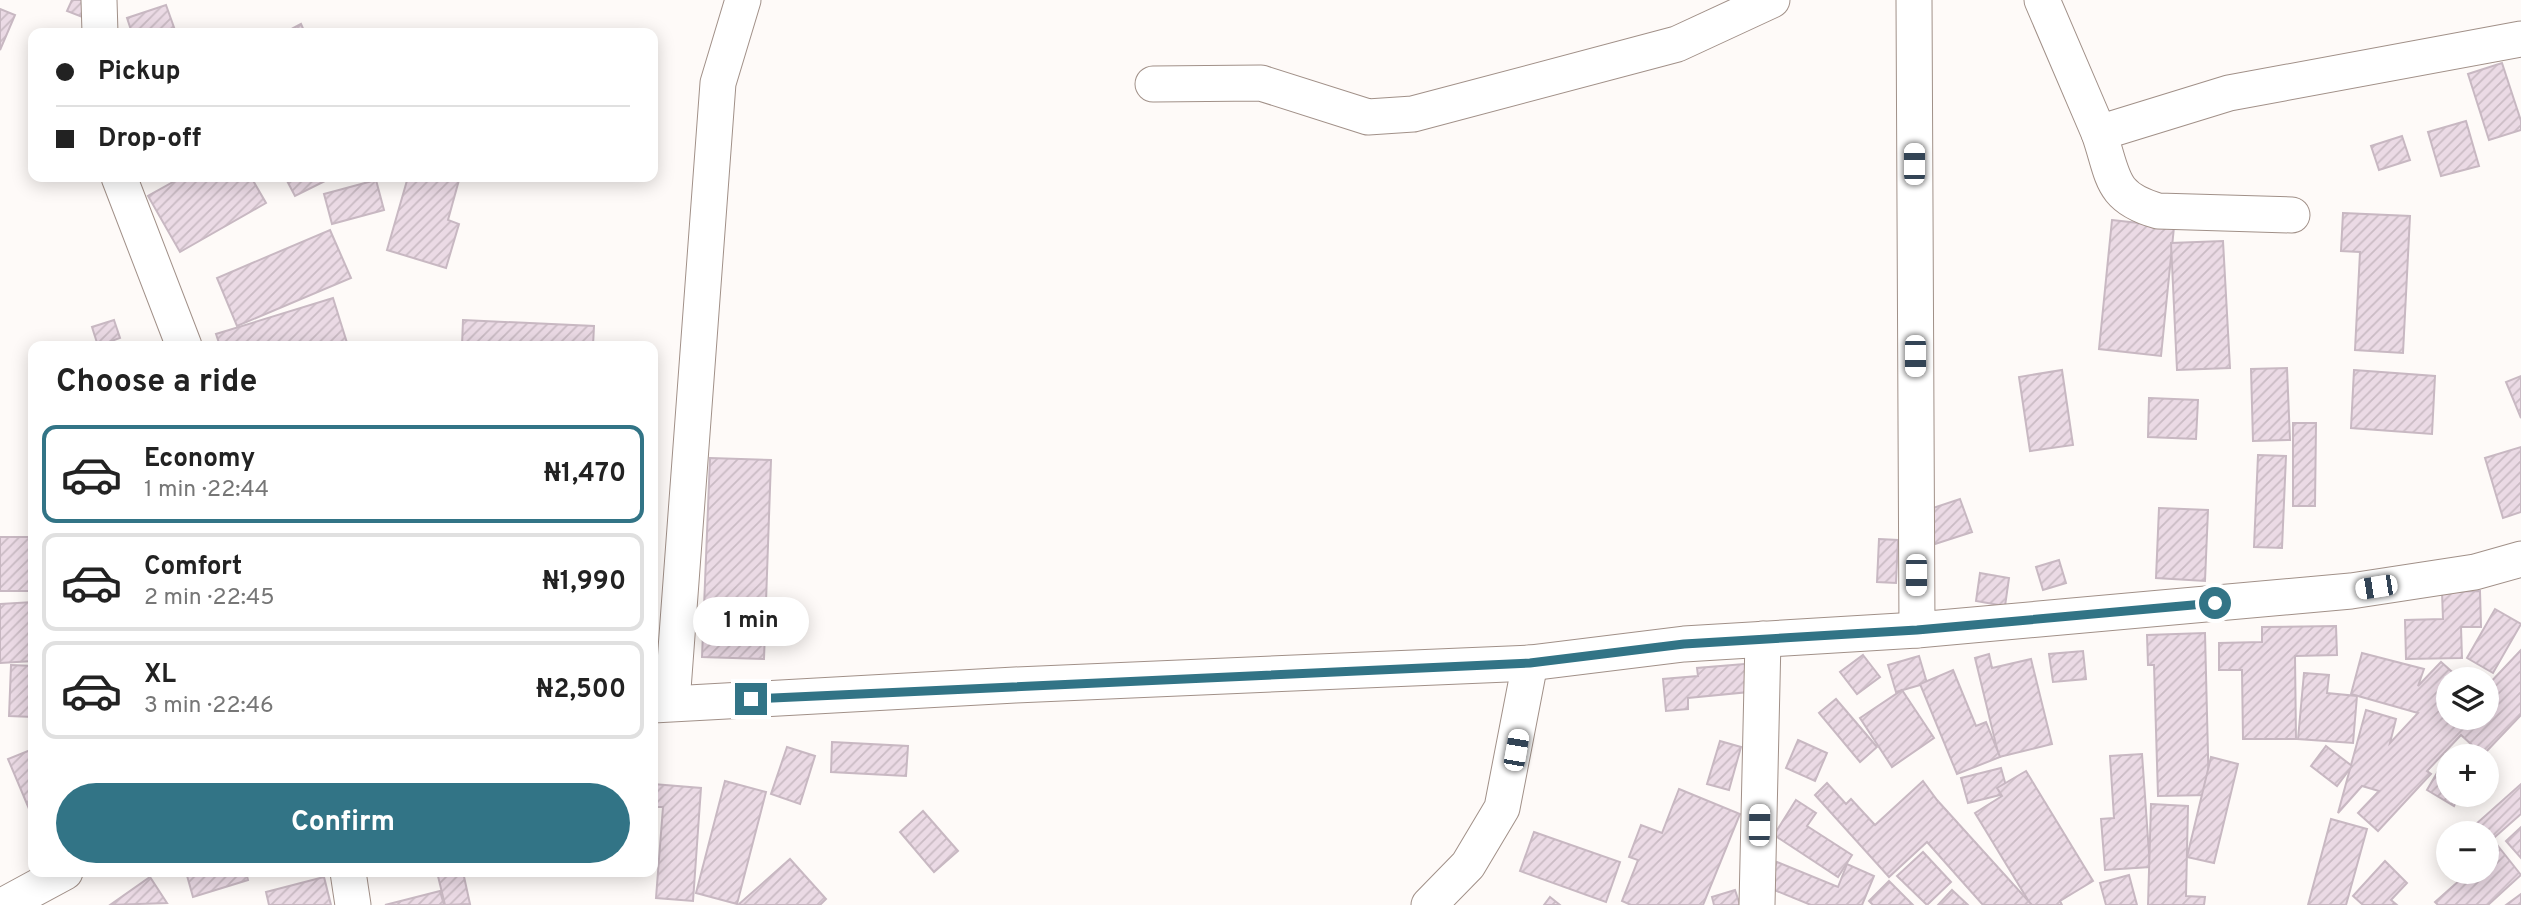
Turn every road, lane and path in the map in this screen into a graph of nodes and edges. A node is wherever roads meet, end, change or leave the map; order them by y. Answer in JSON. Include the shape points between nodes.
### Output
{"nodes":[{"id":1,"x":99,"y":0,"type":"edge"},
{"id":2,"x":743,"y":0,"type":"edge"},
{"id":3,"x":1772,"y":0,"type":"edge"},
{"id":4,"x":1914,"y":0,"type":"edge"},
{"id":5,"x":2042,"y":0,"type":"edge"},
{"id":6,"x":100,"y":28,"type":"edge"},
{"id":7,"x":2521,"y":39,"type":"edge"},
{"id":8,"x":1153,"y":84,"type":"dead end"},
{"id":9,"x":2099,"y":133,"type":"junction"},
{"id":10,"x":121,"y":182,"type":"edge"},
{"id":11,"x":2292,"y":215,"type":"dead end"},
{"id":12,"x":182,"y":341,"type":"edge"},
{"id":13,"x":2521,"y":559,"type":"edge"},
{"id":14,"x":1917,"y":630,"type":"junction"},
{"id":15,"x":1763,"y":639,"type":"junction"},
{"id":16,"x":1530,"y":663,"type":"junction"},
{"id":17,"x":662,"y":704,"type":"edge"},
{"id":18,"x":56,"y":877,"type":"edge"},
{"id":19,"x":349,"y":877,"type":"edge"},
{"id":20,"x":4,"y":905,"type":"edge"},
{"id":21,"x":353,"y":905,"type":"edge"},
{"id":22,"x":1429,"y":905,"type":"edge"},
{"id":23,"x":1757,"y":905,"type":"edge"}],
"edges":[{"from":1,"to":6,"type":"street"},
{"from":2,"to":17,"type":"street","via":[[718,83]]},
{"from":3,"to":8,"type":"street","via":[[1676,44],[1413,114],[1368,117],[1261,83]]},
{"from":4,"to":14,"type":"street"},
{"from":5,"to":9,"type":"street"},
{"from":7,"to":9,"type":"street","via":[[2229,93]]},
{"from":9,"to":11,"type":"street","via":[[2120,194],[2137,205],[2158,211]]},
{"from":10,"to":12,"type":"street"},
{"from":13,"to":14,"type":"street","via":[[2475,572],[2351,591]]},
{"from":14,"to":15,"type":"street"},
{"from":15,"to":16,"type":"street"},
{"from":15,"to":23,"type":"street"},
{"from":16,"to":17,"type":"street"},
{"from":16,"to":22,"type":"street","via":[[1502,808],[1468,865]]},
{"from":18,"to":20,"type":"street"},
{"from":19,"to":21,"type":"street"}]}
